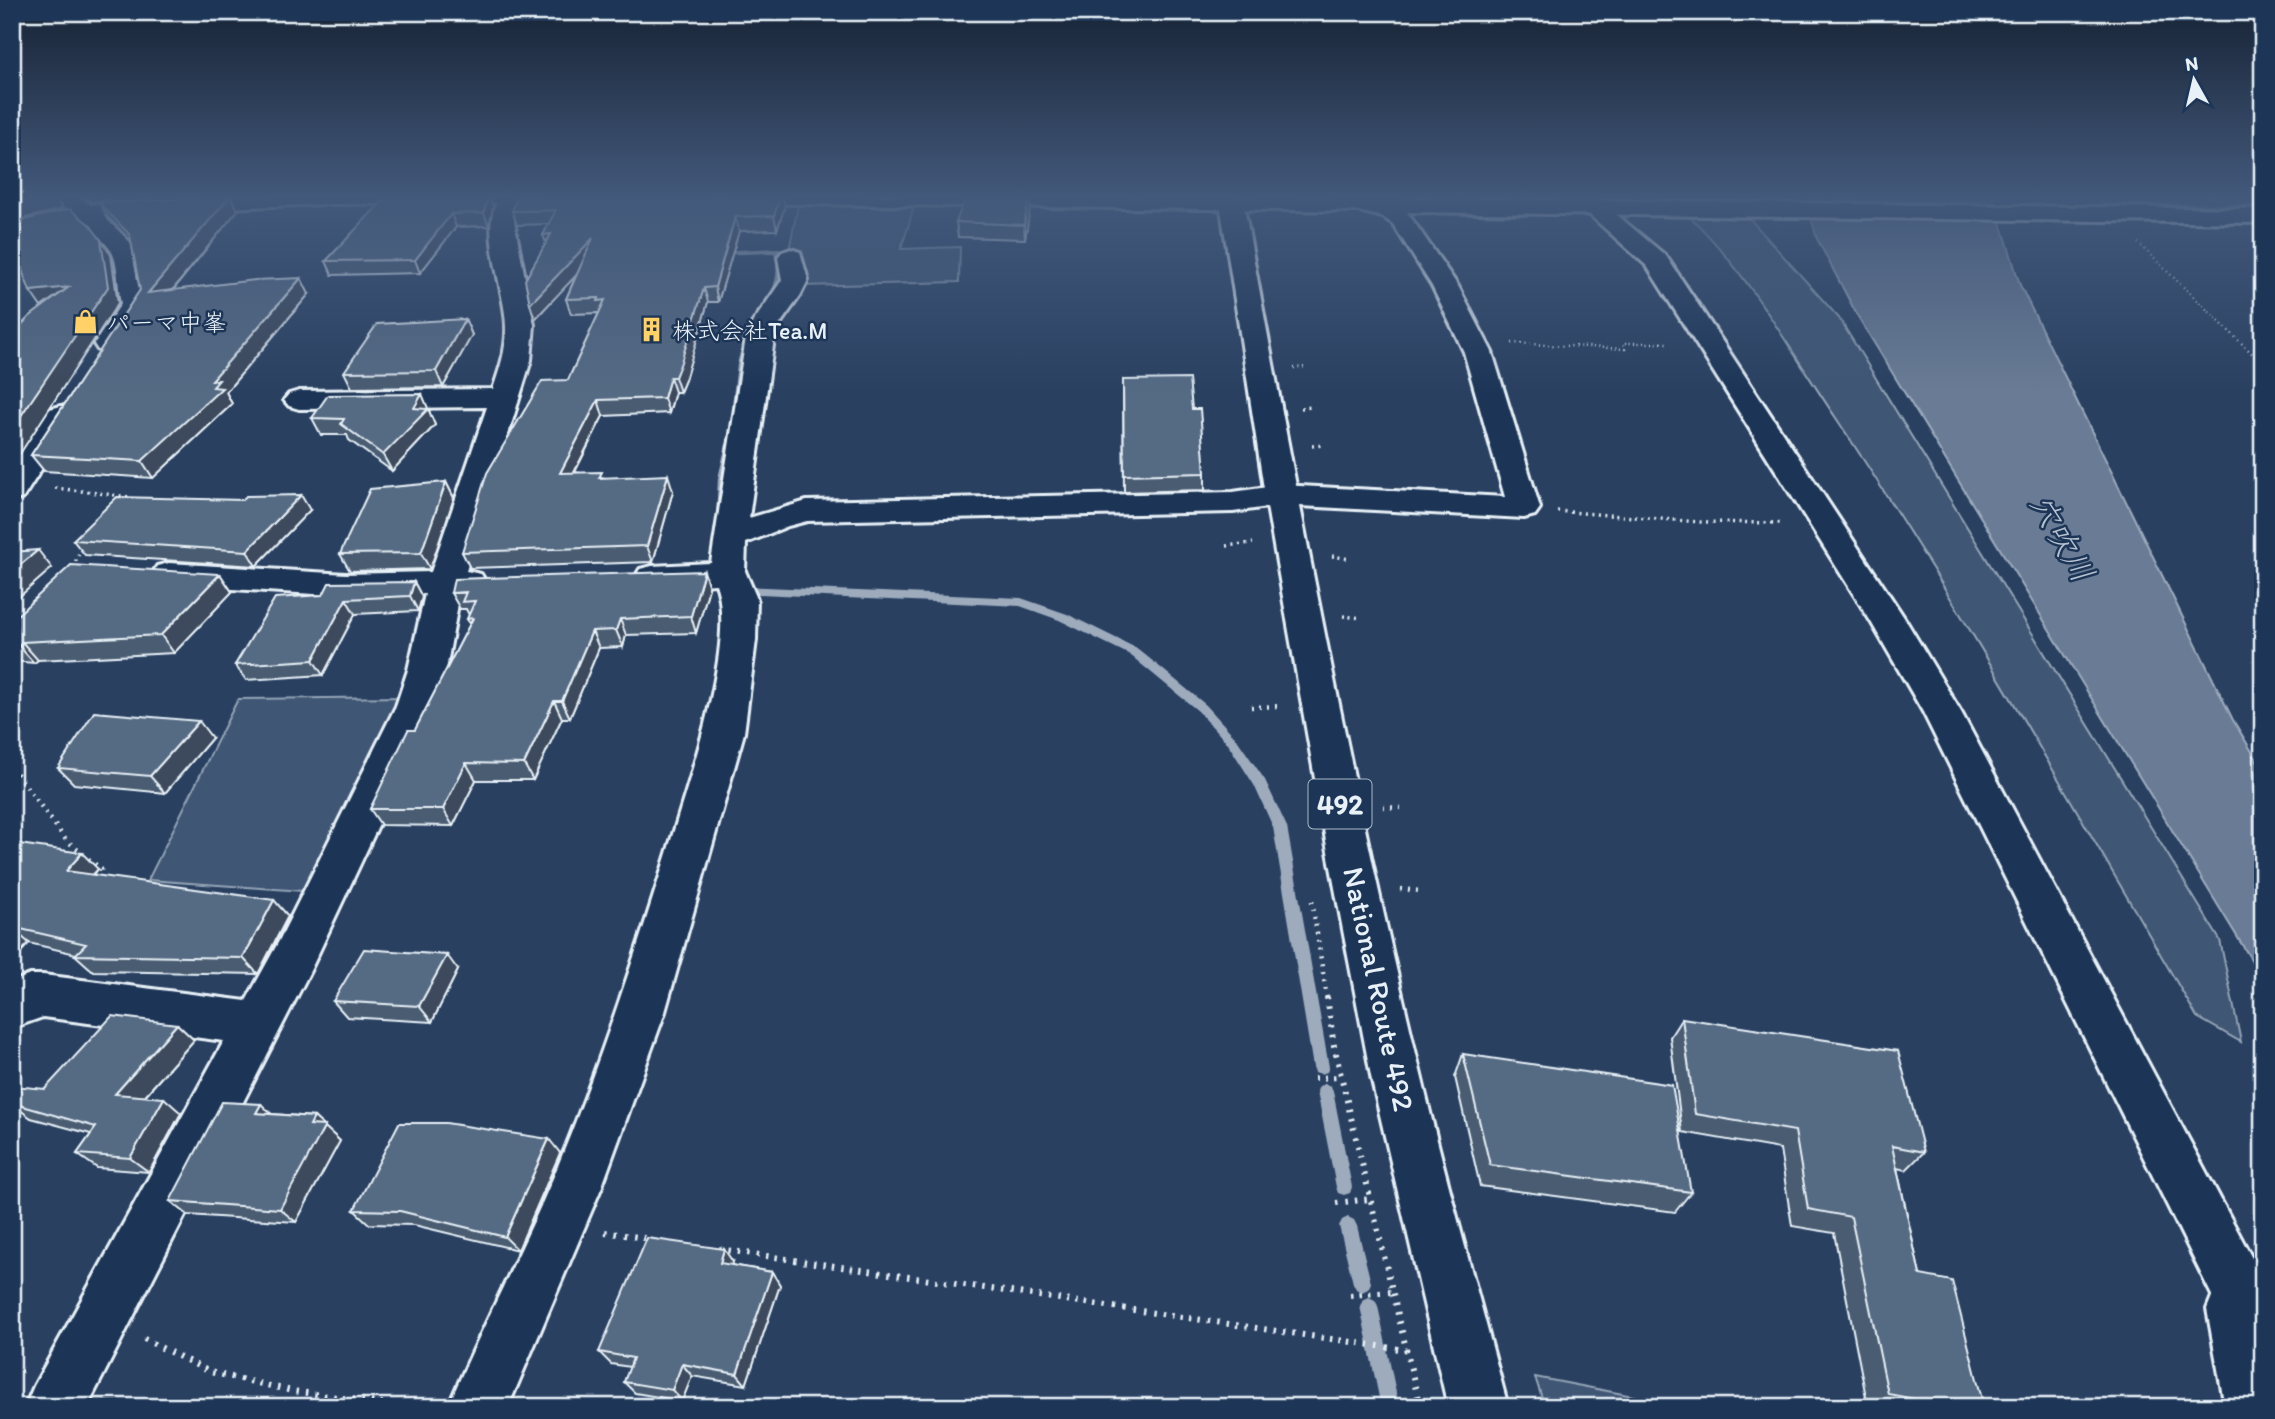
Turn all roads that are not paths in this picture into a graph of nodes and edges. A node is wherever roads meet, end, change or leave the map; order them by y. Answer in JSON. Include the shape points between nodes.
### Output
{"nodes":[{"id":1,"x":127,"y":262,"type":"edge"},
{"id":2,"x":509,"y":262,"type":"edge"},
{"id":3,"x":791,"y":262,"type":"edge"},
{"id":4,"x":1241,"y":262,"type":"edge"},
{"id":5,"x":1430,"y":262,"type":"edge"},
{"id":6,"x":1658,"y":262,"type":"edge"},
{"id":7,"x":96,"y":362,"type":"edge"},
{"id":8,"x":74,"y":396,"type":"edge"},
{"id":9,"x":504,"y":398,"type":"junction"},
{"id":10,"x":299,"y":400,"type":"dead end"},
{"id":11,"x":16,"y":482,"type":"edge"},
{"id":12,"x":1281,"y":495,"type":"junction"},
{"id":13,"x":729,"y":554,"type":"junction"},
{"id":14,"x":83,"y":555,"type":"edge"},
{"id":15,"x":627,"y":578,"type":"edge"},
{"id":16,"x":501,"y":581,"type":"edge"},
{"id":17,"x":445,"y":583,"type":"junction"},
{"id":18,"x":12,"y":1007,"type":"edge"},
{"id":19,"x":257,"y":1024,"type":"junction"},
{"id":20,"x":2227,"y":1268,"type":"junction"},
{"id":21,"x":2263,"y":1338,"type":"edge"},
{"id":22,"x":55,"y":1407,"type":"edge"},
{"id":23,"x":478,"y":1407,"type":"edge"},
{"id":24,"x":1478,"y":1407,"type":"edge"},
{"id":25,"x":2255,"y":1407,"type":"edge"}],
"edges":[{"from":1,"to":7,"type":"main road","via":[[134,304]]},
{"from":2,"to":9,"type":"main road","via":[[520,325],[517,360]]},
{"from":3,"to":13,"type":"main road","via":[[795,280],[761,331]]},
{"from":4,"to":12,"type":"main road","name":"National Route 492","number":"492"},
{"from":5,"to":12,"type":"main road","via":[[1474,344],[1524,508]]},
{"from":6,"to":20,"type":"main road","via":[[1942,712]]},
{"from":8,"to":11,"type":"main road"},
{"from":9,"to":10,"type":"main road"},
{"from":9,"to":17,"type":"main road"},
{"from":12,"to":13,"type":"main road","via":[[1233,502],[807,511],[777,518]]},
{"from":12,"to":24,"type":"main road","name":"National Route 492","number":"492","via":[[1396,1076]]},
{"from":13,"to":15,"type":"main road","via":[[697,576]]},
{"from":13,"to":23,"type":"main road","via":[[739,599],[738,640],[724,733],[641,1012],[576,1186]]},
{"from":14,"to":17,"type":"main road","via":[[346,585]]},
{"from":16,"to":17,"type":"main road"},
{"from":17,"to":19,"type":"main road","via":[[415,706]]},
{"from":18,"to":19,"type":"main road","via":[[30,996],[43,996]]},
{"from":19,"to":22,"type":"main road"},
{"from":20,"to":21,"type":"main road"},
{"from":20,"to":25,"type":"main road"}]}
